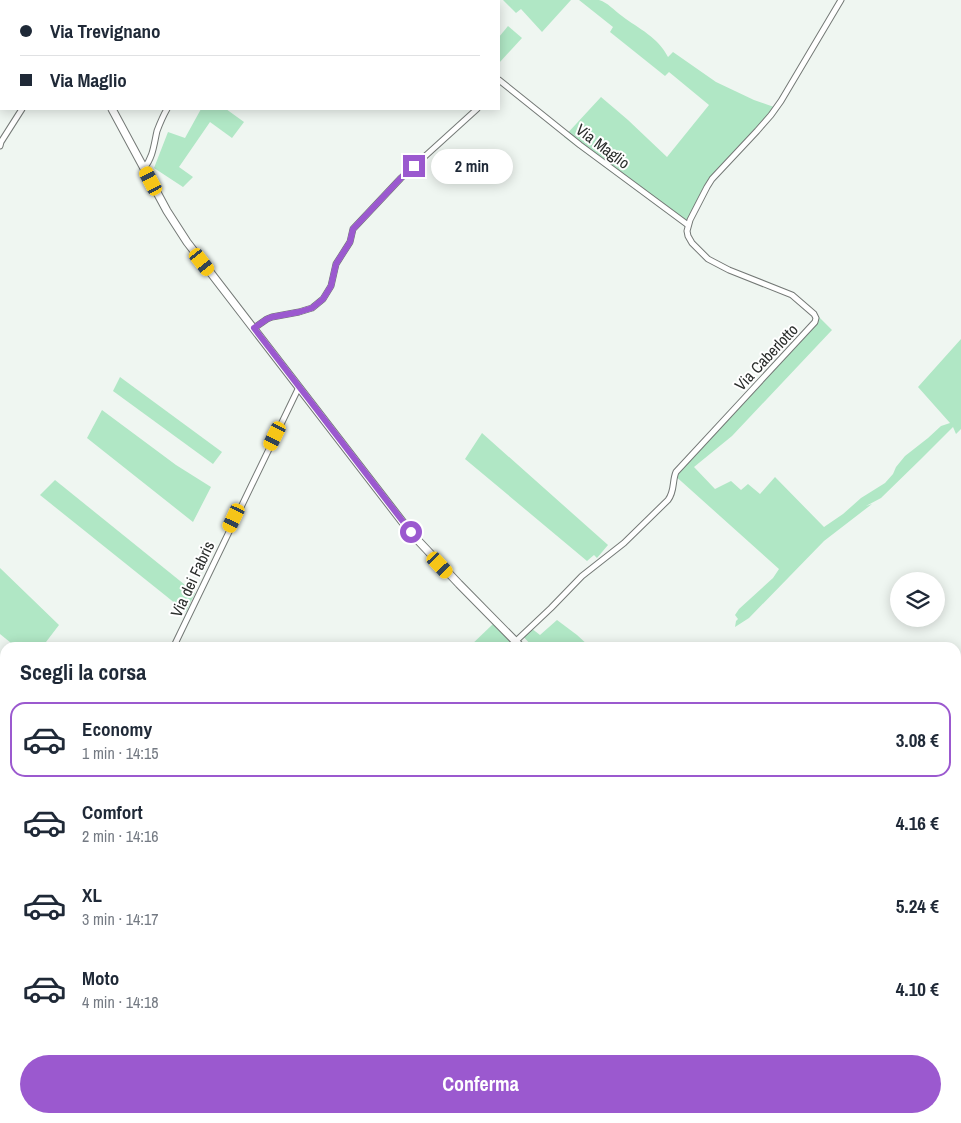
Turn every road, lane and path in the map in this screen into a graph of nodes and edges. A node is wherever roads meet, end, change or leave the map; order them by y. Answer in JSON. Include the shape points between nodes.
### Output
{"nodes":[{"id":1,"x":841,"y":0,"type":"edge"},
{"id":2,"x":501,"y":82,"type":"edge"},
{"id":3,"x":21,"y":110,"type":"edge"},
{"id":4,"x":113,"y":110,"type":"edge"},
{"id":5,"x":166,"y":110,"type":"edge"},
{"id":6,"x":476,"y":110,"type":"edge"},
{"id":7,"x":0,"y":146,"type":"edge"},
{"id":8,"x":144,"y":168,"type":"junction"},
{"id":9,"x":688,"y":226,"type":"junction"},
{"id":10,"x":254,"y":328,"type":"junction"},
{"id":11,"x":299,"y":387,"type":"junction"},
{"id":12,"x":175,"y":642,"type":"edge"},
{"id":13,"x":516,"y":642,"type":"joint"}],
"edges":[{"from":1,"to":9,"type":"street","via":[[781,101],[757,132],[712,179]]},
{"from":2,"to":9,"type":"street","name":"Via Maglio"},
{"from":3,"to":7,"type":"street"},
{"from":4,"to":8,"type":"main road"},
{"from":5,"to":8,"type":"street","via":[[152,155]]},
{"from":6,"to":10,"type":"street","via":[[401,178],[353,229],[323,299],[312,308],[272,317]]},
{"from":8,"to":10,"type":"main road","via":[[187,242]]},
{"from":9,"to":13,"type":"street","name":"Via Caberlotto","via":[[688,236],[702,255],[729,270],[792,295],[814,314],[815,322],[676,472],[672,496],[624,543],[582,576]]},
{"from":10,"to":11,"type":"main road"},
{"from":11,"to":12,"type":"street","name":"Via dei Fabris"},
{"from":11,"to":13,"type":"main road","via":[[411,532]]}]}
